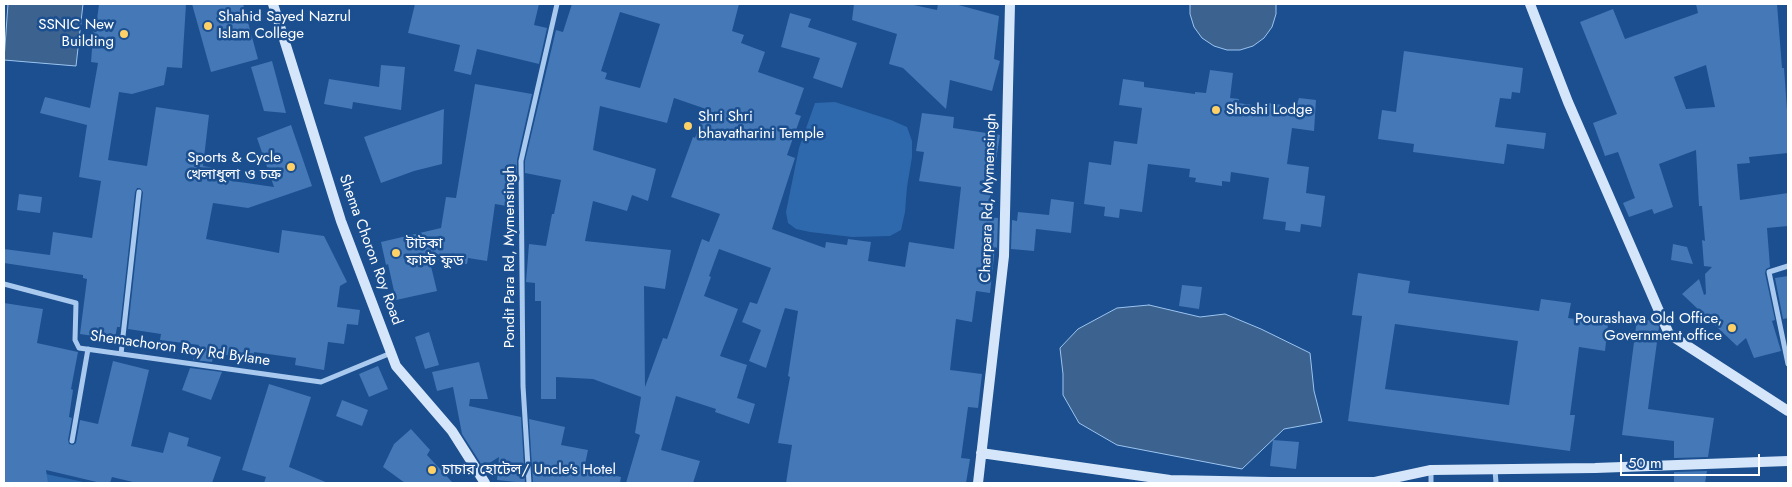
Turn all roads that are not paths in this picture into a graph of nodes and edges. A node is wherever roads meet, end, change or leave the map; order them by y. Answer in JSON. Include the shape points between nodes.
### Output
{"nodes":[{"id":1,"x":273,"y":4,"type":"edge"},
{"id":2,"x":557,"y":4,"type":"edge"},
{"id":3,"x":1010,"y":4,"type":"edge"},
{"id":4,"x":1530,"y":4,"type":"edge"},
{"id":5,"x":139,"y":192,"type":"dead end"},
{"id":6,"x":1788,"y":266,"type":"edge"},
{"id":7,"x":4,"y":284,"type":"edge"},
{"id":8,"x":88,"y":349,"type":"junction"},
{"id":9,"x":391,"y":353,"type":"junction"},
{"id":10,"x":121,"y":354,"type":"junction"},
{"id":11,"x":1788,"y":364,"type":"edge"},
{"id":12,"x":1788,"y":411,"type":"edge"},
{"id":13,"x":72,"y":440,"type":"dead end"},
{"id":14,"x":981,"y":452,"type":"junction"},
{"id":15,"x":1788,"y":461,"type":"edge"},
{"id":16,"x":1495,"y":469,"type":"junction"},
{"id":17,"x":1431,"y":470,"type":"junction"},
{"id":18,"x":1170,"y":482,"type":"edge"},
{"id":19,"x":1270,"y":482,"type":"edge"},
{"id":20,"x":1375,"y":482,"type":"edge"},
{"id":21,"x":485,"y":483,"type":"edge"},
{"id":22,"x":529,"y":483,"type":"edge"},
{"id":23,"x":978,"y":483,"type":"edge"},
{"id":24,"x":1431,"y":483,"type":"edge"},
{"id":25,"x":1496,"y":483,"type":"edge"}],
"edges":[{"from":1,"to":9,"type":"street","name":"Shema Choron Roy Road","via":[[341,221]]},
{"from":2,"to":22,"type":"street","name":"Pondit Para Rd, Mymensingh","via":[[522,161],[524,386]]},
{"from":3,"to":14,"type":"street","name":"Charpara Rd, Mymensingh","via":[[1004,256]]},
{"from":4,"to":12,"type":"street","via":[[1568,102],[1669,334]]},
{"from":5,"to":10,"type":"street"},
{"from":6,"to":11,"type":"street","via":[[1769,272]]},
{"from":7,"to":8,"type":"street","name":"Shemachoron Roy Rd Bylane","via":[[76,303],[75,340],[80,348]]},
{"from":8,"to":10,"type":"street","name":"Shemachoron Roy Rd Bylane"},
{"from":8,"to":13,"type":"street"},
{"from":9,"to":10,"type":"street","name":"Shemachoron Roy Rd Bylane","via":[[321,382]]},
{"from":9,"to":21,"type":"street","name":"Shema Choron Roy Road","via":[[396,366],[452,431]]},
{"from":14,"to":18,"type":"street"},
{"from":14,"to":23,"type":"street","name":"Charpara Rd, Mymensingh"},
{"from":15,"to":16,"type":"street"},
{"from":16,"to":17,"type":"street"},
{"from":16,"to":25,"type":"street"},
{"from":17,"to":20,"type":"street"},
{"from":17,"to":24,"type":"street"},
{"from":18,"to":19,"type":"street"},
{"from":19,"to":20,"type":"street"}]}
